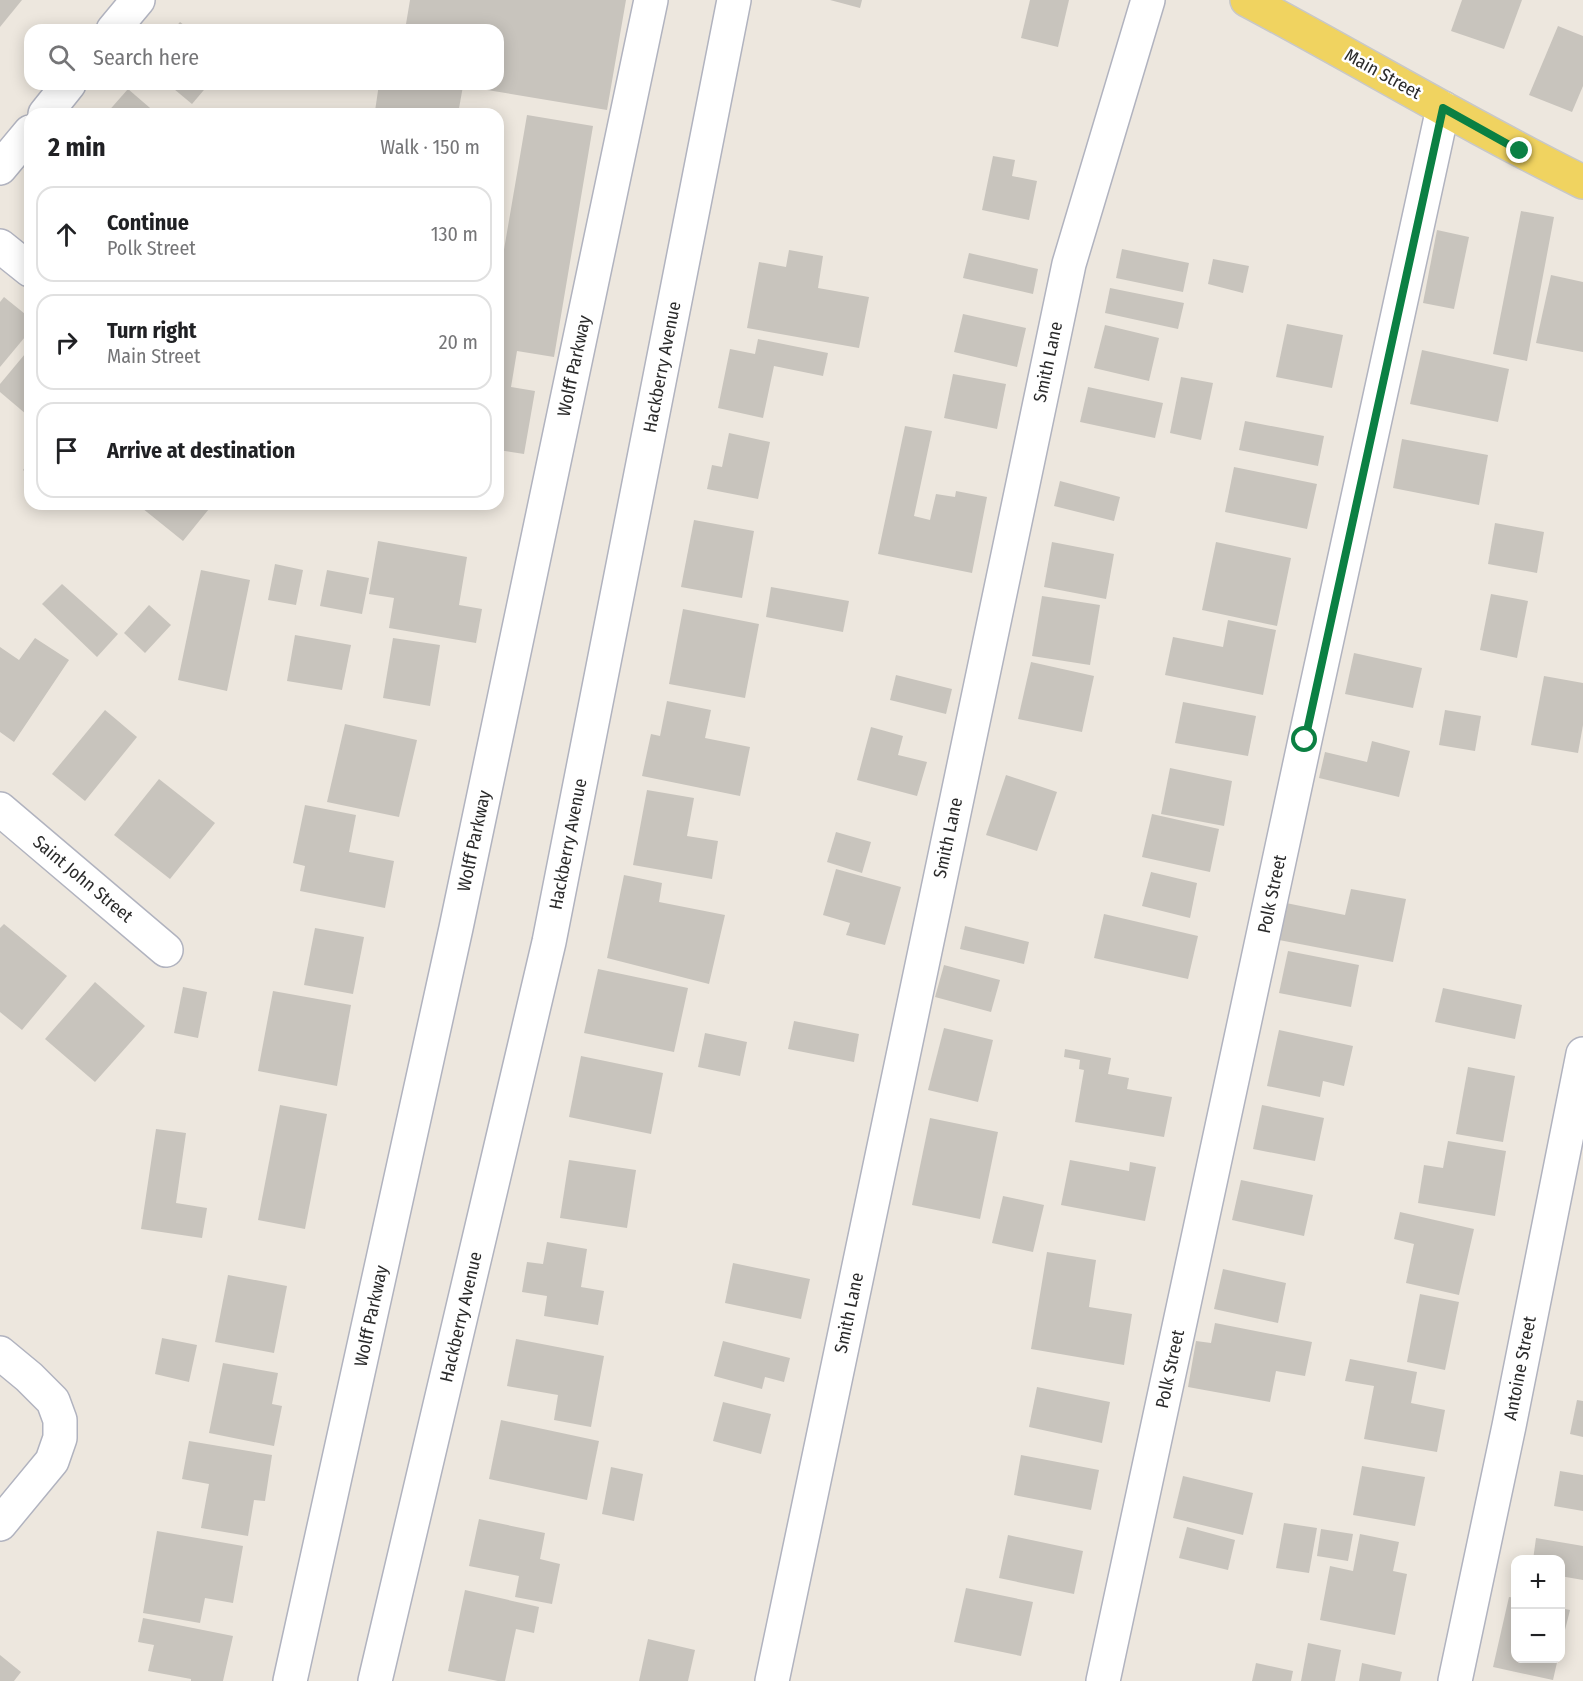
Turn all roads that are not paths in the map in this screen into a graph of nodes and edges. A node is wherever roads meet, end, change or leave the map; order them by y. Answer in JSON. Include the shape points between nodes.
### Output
{"nodes":[{"id":1,"x":138,"y":0,"type":"edge"},
{"id":2,"x":651,"y":0,"type":"edge"},
{"id":3,"x":734,"y":0,"type":"edge"},
{"id":4,"x":1148,"y":0,"type":"edge"},
{"id":5,"x":1247,"y":0,"type":"edge"},
{"id":6,"x":118,"y":24,"type":"edge"},
{"id":7,"x":64,"y":90,"type":"edge"},
{"id":8,"x":50,"y":108,"type":"edge"},
{"id":9,"x":1443,"y":108,"type":"junction"},
{"id":10,"x":24,"y":139,"type":"edge"},
{"id":11,"x":0,"y":168,"type":"edge"},
{"id":12,"x":1583,"y":182,"type":"edge"},
{"id":13,"x":0,"y":246,"type":"edge"},
{"id":14,"x":24,"y":265,"type":"edge"},
{"id":15,"x":0,"y":809,"type":"edge"},
{"id":16,"x":166,"y":950,"type":"dead end"},
{"id":17,"x":1583,"y":1054,"type":"edge"},
{"id":18,"x":0,"y":1353,"type":"edge"},
{"id":19,"x":0,"y":1524,"type":"edge"},
{"id":20,"x":290,"y":1681,"type":"edge"},
{"id":21,"x":375,"y":1681,"type":"edge"},
{"id":22,"x":772,"y":1681,"type":"edge"},
{"id":23,"x":1103,"y":1681,"type":"edge"},
{"id":24,"x":1455,"y":1681,"type":"edge"}],
"edges":[{"from":1,"to":6,"type":"street"},
{"from":2,"to":20,"type":"street","name":"Wolff Parkway","via":[[458,916]]},
{"from":3,"to":21,"type":"street","name":"Hackberry Avenue","via":[[549,942]]},
{"from":4,"to":22,"type":"street","name":"Smith Lane","via":[[1069,264]]},
{"from":5,"to":9,"type":"main road","name":"Main Street"},
{"from":7,"to":8,"type":"street"},
{"from":9,"to":12,"type":"main road","name":"Main Street"},
{"from":9,"to":23,"type":"street","name":"Polk Street"},
{"from":10,"to":11,"type":"street"},
{"from":13,"to":14,"type":"street"},
{"from":15,"to":16,"type":"street","name":"Saint John Street"},
{"from":17,"to":24,"type":"street","name":"Antoine Street"},
{"from":18,"to":19,"type":"street","via":[[53,1401],[60,1420],[60,1438],[52,1461]]}]}
